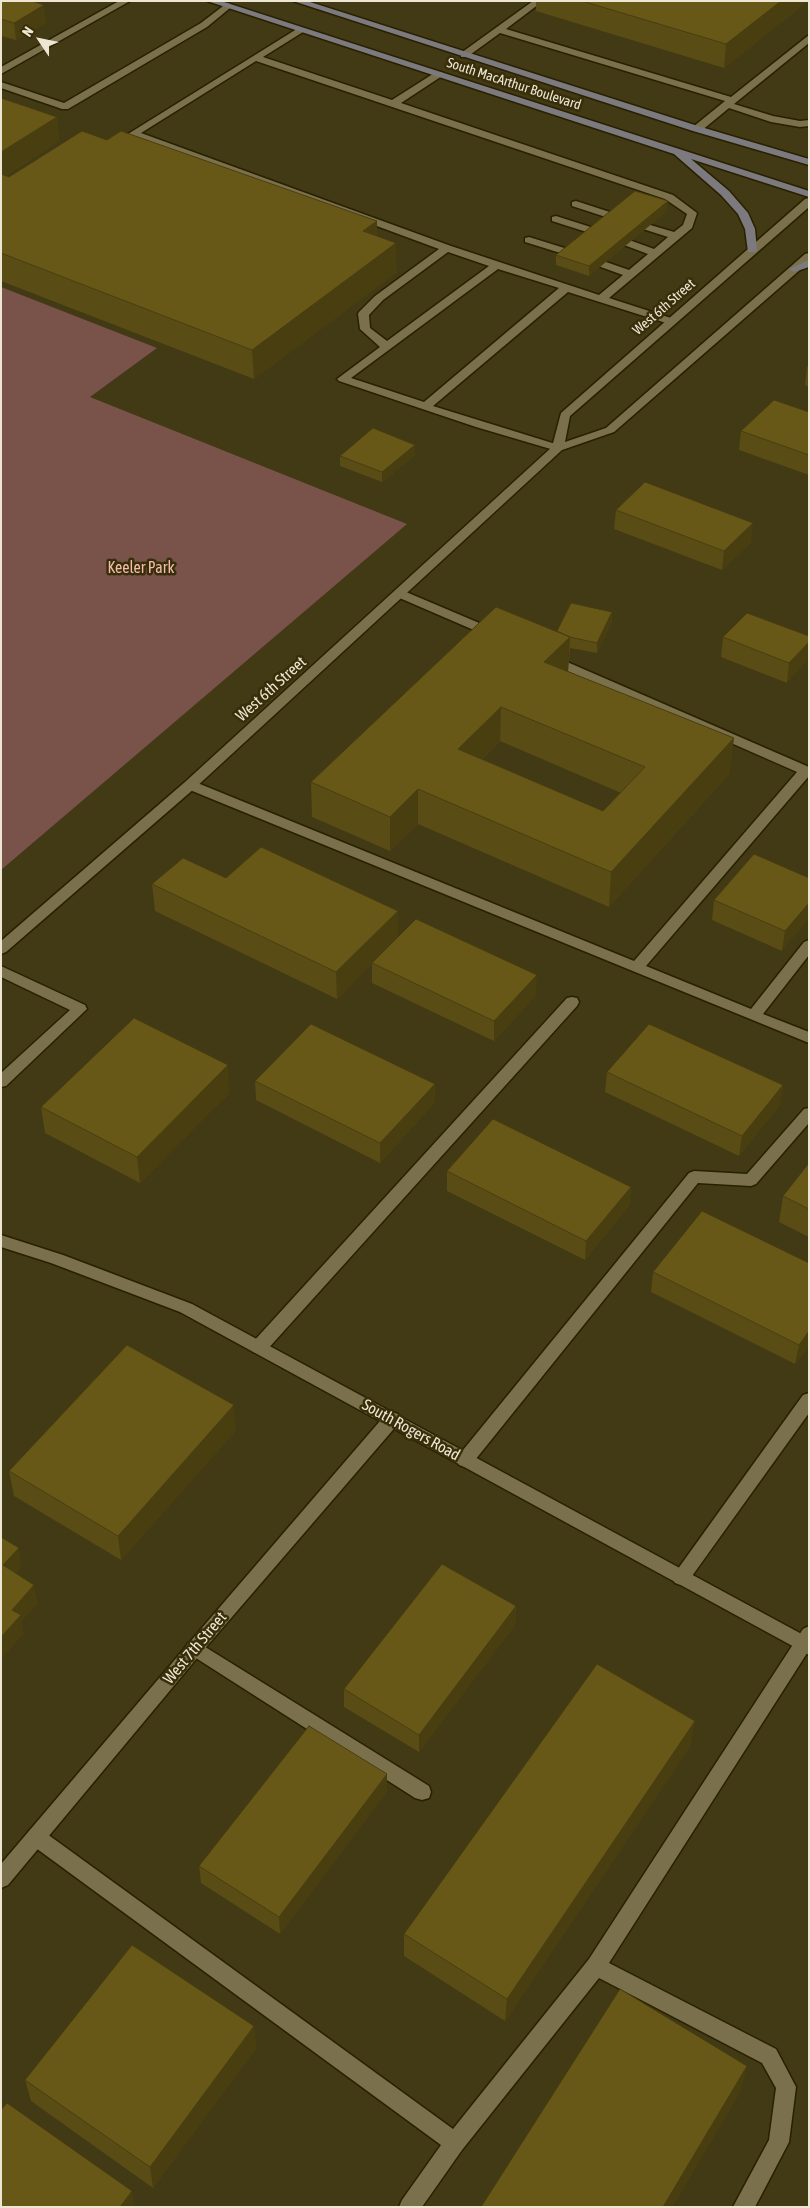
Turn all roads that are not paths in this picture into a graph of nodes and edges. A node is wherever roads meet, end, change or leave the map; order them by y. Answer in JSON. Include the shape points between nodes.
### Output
{"nodes":[{"id":1,"x":126,"y":1,"type":"edge"},
{"id":2,"x":210,"y":1,"type":"edge"},
{"id":3,"x":296,"y":1,"type":"edge"},
{"id":4,"x":539,"y":1,"type":"edge"},
{"id":5,"x":231,"y":4,"type":"edge"},
{"id":6,"x":300,"y":30,"type":"junction"},
{"id":7,"x":499,"y":30,"type":"junction"},
{"id":8,"x":809,"y":38,"type":"edge"},
{"id":9,"x":464,"y":55,"type":"junction"},
{"id":10,"x":256,"y":58,"type":"junction"},
{"id":11,"x":1,"y":71,"type":"edge"},
{"id":12,"x":439,"y":74,"type":"junction"},
{"id":13,"x":1,"y":85,"type":"edge"},
{"id":14,"x":729,"y":102,"type":"junction"},
{"id":15,"x":393,"y":104,"type":"junction"},
{"id":16,"x":809,"y":123,"type":"edge"},
{"id":17,"x":697,"y":129,"type":"junction"},
{"id":18,"x":674,"y":149,"type":"junction"},
{"id":19,"x":809,"y":162,"type":"edge"},
{"id":20,"x":809,"y":194,"type":"edge"},
{"id":21,"x":809,"y":201,"type":"edge"},
{"id":22,"x":576,"y":204,"type":"dead end"},
{"id":23,"x":614,"y":217,"type":"edge"},
{"id":24,"x":556,"y":219,"type":"dead end"},
{"id":25,"x":647,"y":227,"type":"edge"},
{"id":26,"x":596,"y":232,"type":"edge"},
{"id":27,"x":676,"y":236,"type":"junction"},
{"id":28,"x":529,"y":240,"type":"dead end"},
{"id":29,"x":628,"y":243,"type":"edge"},
{"id":30,"x":448,"y":248,"type":"junction"},
{"id":31,"x":752,"y":250,"type":"junction"},
{"id":32,"x":656,"y":252,"type":"junction"},
{"id":33,"x":570,"y":253,"type":"edge"},
{"id":34,"x":809,"y":256,"type":"edge"},
{"id":35,"x":809,"y":263,"type":"edge"},
{"id":36,"x":497,"y":264,"type":"junction"},
{"id":37,"x":602,"y":264,"type":"edge"},
{"id":38,"x":794,"y":269,"type":"junction"},
{"id":39,"x":631,"y":274,"type":"junction"},
{"id":40,"x":567,"y":287,"type":"junction"},
{"id":41,"x":602,"y":298,"type":"junction"},
{"id":42,"x":670,"y":321,"type":"junction"},
{"id":43,"x":387,"y":347,"type":"junction"},
{"id":44,"x":426,"y":407,"type":"junction"},
{"id":45,"x":558,"y":448,"type":"junction"},
{"id":46,"x":399,"y":593,"type":"junction"},
{"id":47,"x":504,"y":638,"type":"edge"},
{"id":48,"x":538,"y":654,"type":"edge"},
{"id":49,"x":807,"y":772,"type":"edge"},
{"id":50,"x":190,"y":785,"type":"junction"},
{"id":51,"x":809,"y":945,"type":"edge"},
{"id":52,"x":1,"y":949,"type":"edge"},
{"id":53,"x":637,"y":967,"type":"junction"},
{"id":54,"x":1,"y":971,"type":"edge"},
{"id":55,"x":572,"y":1002,"type":"dead end"},
{"id":56,"x":754,"y":1015,"type":"junction"},
{"id":57,"x":809,"y":1038,"type":"edge"},
{"id":58,"x":3,"y":1077,"type":"edge"},
{"id":59,"x":809,"y":1113,"type":"edge"},
{"id":60,"x":1,"y":1241,"type":"edge"},
{"id":61,"x":259,"y":1346,"type":"junction"},
{"id":62,"x":809,"y":1400,"type":"edge"},
{"id":63,"x":392,"y":1419,"type":"junction"},
{"id":64,"x":465,"y":1460,"type":"junction"},
{"id":65,"x":681,"y":1578,"type":"junction"},
{"id":66,"x":807,"y":1642,"type":"edge"},
{"id":67,"x":194,"y":1648,"type":"junction"},
{"id":68,"x":422,"y":1792,"type":"dead end"},
{"id":69,"x":36,"y":1837,"type":"junction"},
{"id":70,"x":1,"y":1879,"type":"edge"},
{"id":71,"x":596,"y":1966,"type":"junction"},
{"id":72,"x":455,"y":2143,"type":"junction"},
{"id":73,"x":409,"y":2207,"type":"edge"},
{"id":74,"x":743,"y":2207,"type":"edge"}],
"edges":[{"from":1,"to":11,"type":"street"},
{"from":2,"to":5,"type":"main road","name":"South MacArthur Boulevard"},
{"from":3,"to":9,"type":"main road","name":"South MacArthur Boulevard"},
{"from":4,"to":7,"type":"street"},
{"from":5,"to":6,"type":"main road","name":"South MacArthur Boulevard"},
{"from":5,"to":13,"type":"street","via":[[204,25],[65,106]]},
{"from":6,"to":10,"type":"street"},
{"from":6,"to":12,"type":"main road","name":"South MacArthur Boulevard"},
{"from":7,"to":9,"type":"street"},
{"from":7,"to":14,"type":"street"},
{"from":8,"to":14,"type":"street"},
{"from":9,"to":12,"type":"main road"},
{"from":9,"to":17,"type":"main road","name":"South MacArthur Boulevard"},
{"from":10,"to":15,"type":"street"},
{"from":10,"to":30,"type":"street","via":[[133,134]]},
{"from":12,"to":15,"type":"street"},
{"from":12,"to":18,"type":"main road","name":"South MacArthur Boulevard"},
{"from":14,"to":16,"type":"street","via":[[771,119]]},
{"from":14,"to":17,"type":"street"},
{"from":15,"to":27,"type":"street","via":[[669,197],[692,213],[688,226]]},
{"from":17,"to":19,"type":"main road","name":"South MacArthur Boulevard"},
{"from":18,"to":20,"type":"main road","name":"South MacArthur Boulevard"},
{"from":18,"to":31,"type":"main road","via":[[743,213],[750,229]]},
{"from":21,"to":31,"type":"street","name":"West 6th Street"},
{"from":22,"to":23,"type":"street"},
{"from":24,"to":26,"type":"street"},
{"from":25,"to":27,"type":"street"},
{"from":27,"to":32,"type":"street"},
{"from":28,"to":33,"type":"street"},
{"from":29,"to":32,"type":"street"},
{"from":30,"to":36,"type":"street"},
{"from":30,"to":43,"type":"street","via":[[378,298],[363,314],[365,329]]},
{"from":31,"to":42,"type":"street","name":"West 6th Street"},
{"from":32,"to":39,"type":"street"},
{"from":34,"to":38,"type":"street","name":"West 6th Street"},
{"from":35,"to":38,"type":"main road"},
{"from":36,"to":40,"type":"street"},
{"from":36,"to":43,"type":"street"},
{"from":37,"to":39,"type":"street"},
{"from":38,"to":45,"type":"street","name":"West 6th Street","via":[[610,430]]},
{"from":39,"to":41,"type":"street"},
{"from":40,"to":41,"type":"street"},
{"from":40,"to":44,"type":"street"},
{"from":41,"to":42,"type":"street"},
{"from":42,"to":45,"type":"street","name":"West 6th Street","via":[[565,415]]},
{"from":43,"to":44,"type":"street","via":[[343,379]]},
{"from":44,"to":45,"type":"street"},
{"from":45,"to":46,"type":"street","name":"West 6th Street"},
{"from":46,"to":47,"type":"street"},
{"from":46,"to":50,"type":"street","name":"West 6th Street"},
{"from":48,"to":49,"type":"street"},
{"from":49,"to":53,"type":"street"},
{"from":50,"to":52,"type":"street","name":"West 6th Street"},
{"from":50,"to":53,"type":"street"},
{"from":51,"to":56,"type":"street"},
{"from":53,"to":56,"type":"street"},
{"from":54,"to":58,"type":"street","via":[[80,1009]]},
{"from":55,"to":61,"type":"street"},
{"from":56,"to":57,"type":"street"},
{"from":59,"to":64,"type":"street","via":[[751,1180],[694,1178]]},
{"from":60,"to":61,"type":"street","name":"South Rogers Road","via":[[186,1308]]},
{"from":61,"to":63,"type":"street","name":"South Rogers Road"},
{"from":62,"to":65,"type":"street"},
{"from":63,"to":64,"type":"street","name":"South Rogers Road"},
{"from":63,"to":67,"type":"street","name":"West 7th Street"},
{"from":64,"to":65,"type":"street","name":"South Rogers Road"},
{"from":65,"to":66,"type":"street","name":"South Rogers Road"},
{"from":66,"to":71,"type":"street"},
{"from":67,"to":68,"type":"street"},
{"from":67,"to":69,"type":"street","name":"West 7th Street"},
{"from":69,"to":70,"type":"street","name":"West 7th Street"},
{"from":69,"to":72,"type":"street"},
{"from":71,"to":72,"type":"street"},
{"from":71,"to":74,"type":"street","via":[[769,2056],[786,2087],[779,2142]]},
{"from":72,"to":73,"type":"street"}]}
